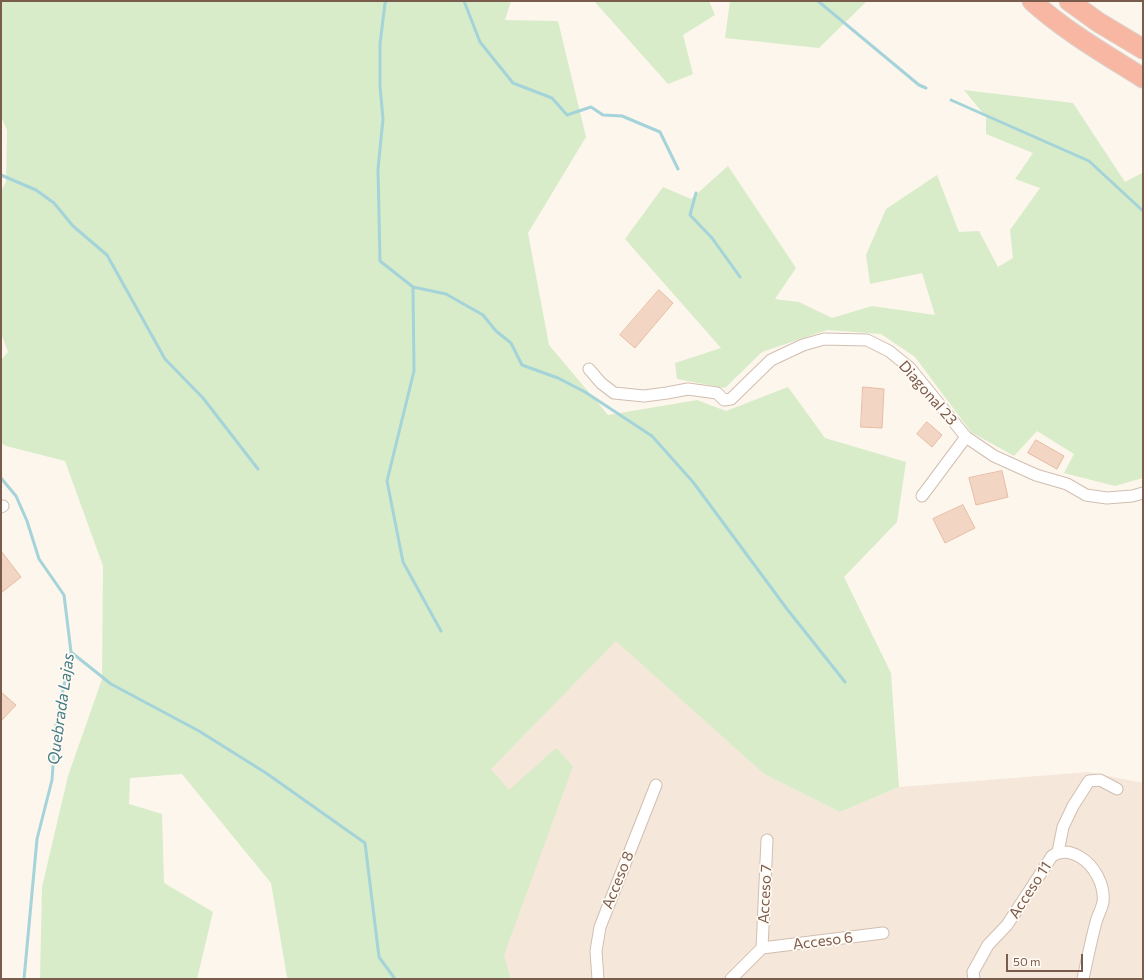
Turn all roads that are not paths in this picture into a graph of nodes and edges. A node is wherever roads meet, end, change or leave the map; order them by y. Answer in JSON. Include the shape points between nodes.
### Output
{"nodes":[{"id":1,"x":1032,"y":1,"type":"edge"},
{"id":2,"x":1069,"y":1,"type":"edge"},
{"id":3,"x":1143,"y":49,"type":"edge"},
{"id":4,"x":1143,"y":78,"type":"edge"},
{"id":5,"x":589,"y":369,"type":"dead end"},
{"id":6,"x":966,"y":437,"type":"junction"},
{"id":7,"x":1143,"y":493,"type":"edge"},
{"id":8,"x":922,"y":496,"type":"dead end"},
{"id":9,"x":656,"y":785,"type":"dead end"},
{"id":10,"x":1117,"y":789,"type":"dead end"},
{"id":11,"x":767,"y":840,"type":"dead end"},
{"id":12,"x":1058,"y":852,"type":"junction"},
{"id":13,"x":883,"y":933,"type":"dead end"},
{"id":14,"x":762,"y":948,"type":"junction"},
{"id":15,"x":598,"y":979,"type":"edge"},
{"id":16,"x":731,"y":979,"type":"edge"},
{"id":17,"x":974,"y":979,"type":"edge"},
{"id":18,"x":1083,"y":979,"type":"edge"}],
"edges":[{"from":1,"to":4,"type":"highway","via":[[1092,46]]},
{"from":2,"to":3,"type":"highway"},
{"from":5,"to":6,"type":"street","name":"Diagonal 23","via":[[614,393],[644,396],[688,389],[717,393],[724,400],[731,399],[771,360],[803,345],[824,339],[867,340],[890,351],[910,368]]},
{"from":6,"to":7,"type":"street","name":"Diagonal 23","via":[[994,456],[1036,475],[1067,484],[1086,495],[1107,498]]},
{"from":6,"to":8,"type":"street"},
{"from":9,"to":15,"type":"street","name":"Acceso 8","via":[[600,926],[596,951]]},
{"from":10,"to":12,"type":"street","via":[[1100,780],[1089,781],[1063,827]]},
{"from":11,"to":14,"type":"street","name":"Acceso 7"},
{"from":12,"to":17,"type":"street","name":"Acceso 11","via":[[1052,856],[1007,926],[988,945],[973,972]]},
{"from":12,"to":18,"type":"street","name":"Acceso 11","via":[[1065,851],[1081,858],[1097,873],[1101,888],[1103,901]]},
{"from":13,"to":14,"type":"street","name":"Acceso 6"},
{"from":14,"to":16,"type":"street"}]}
